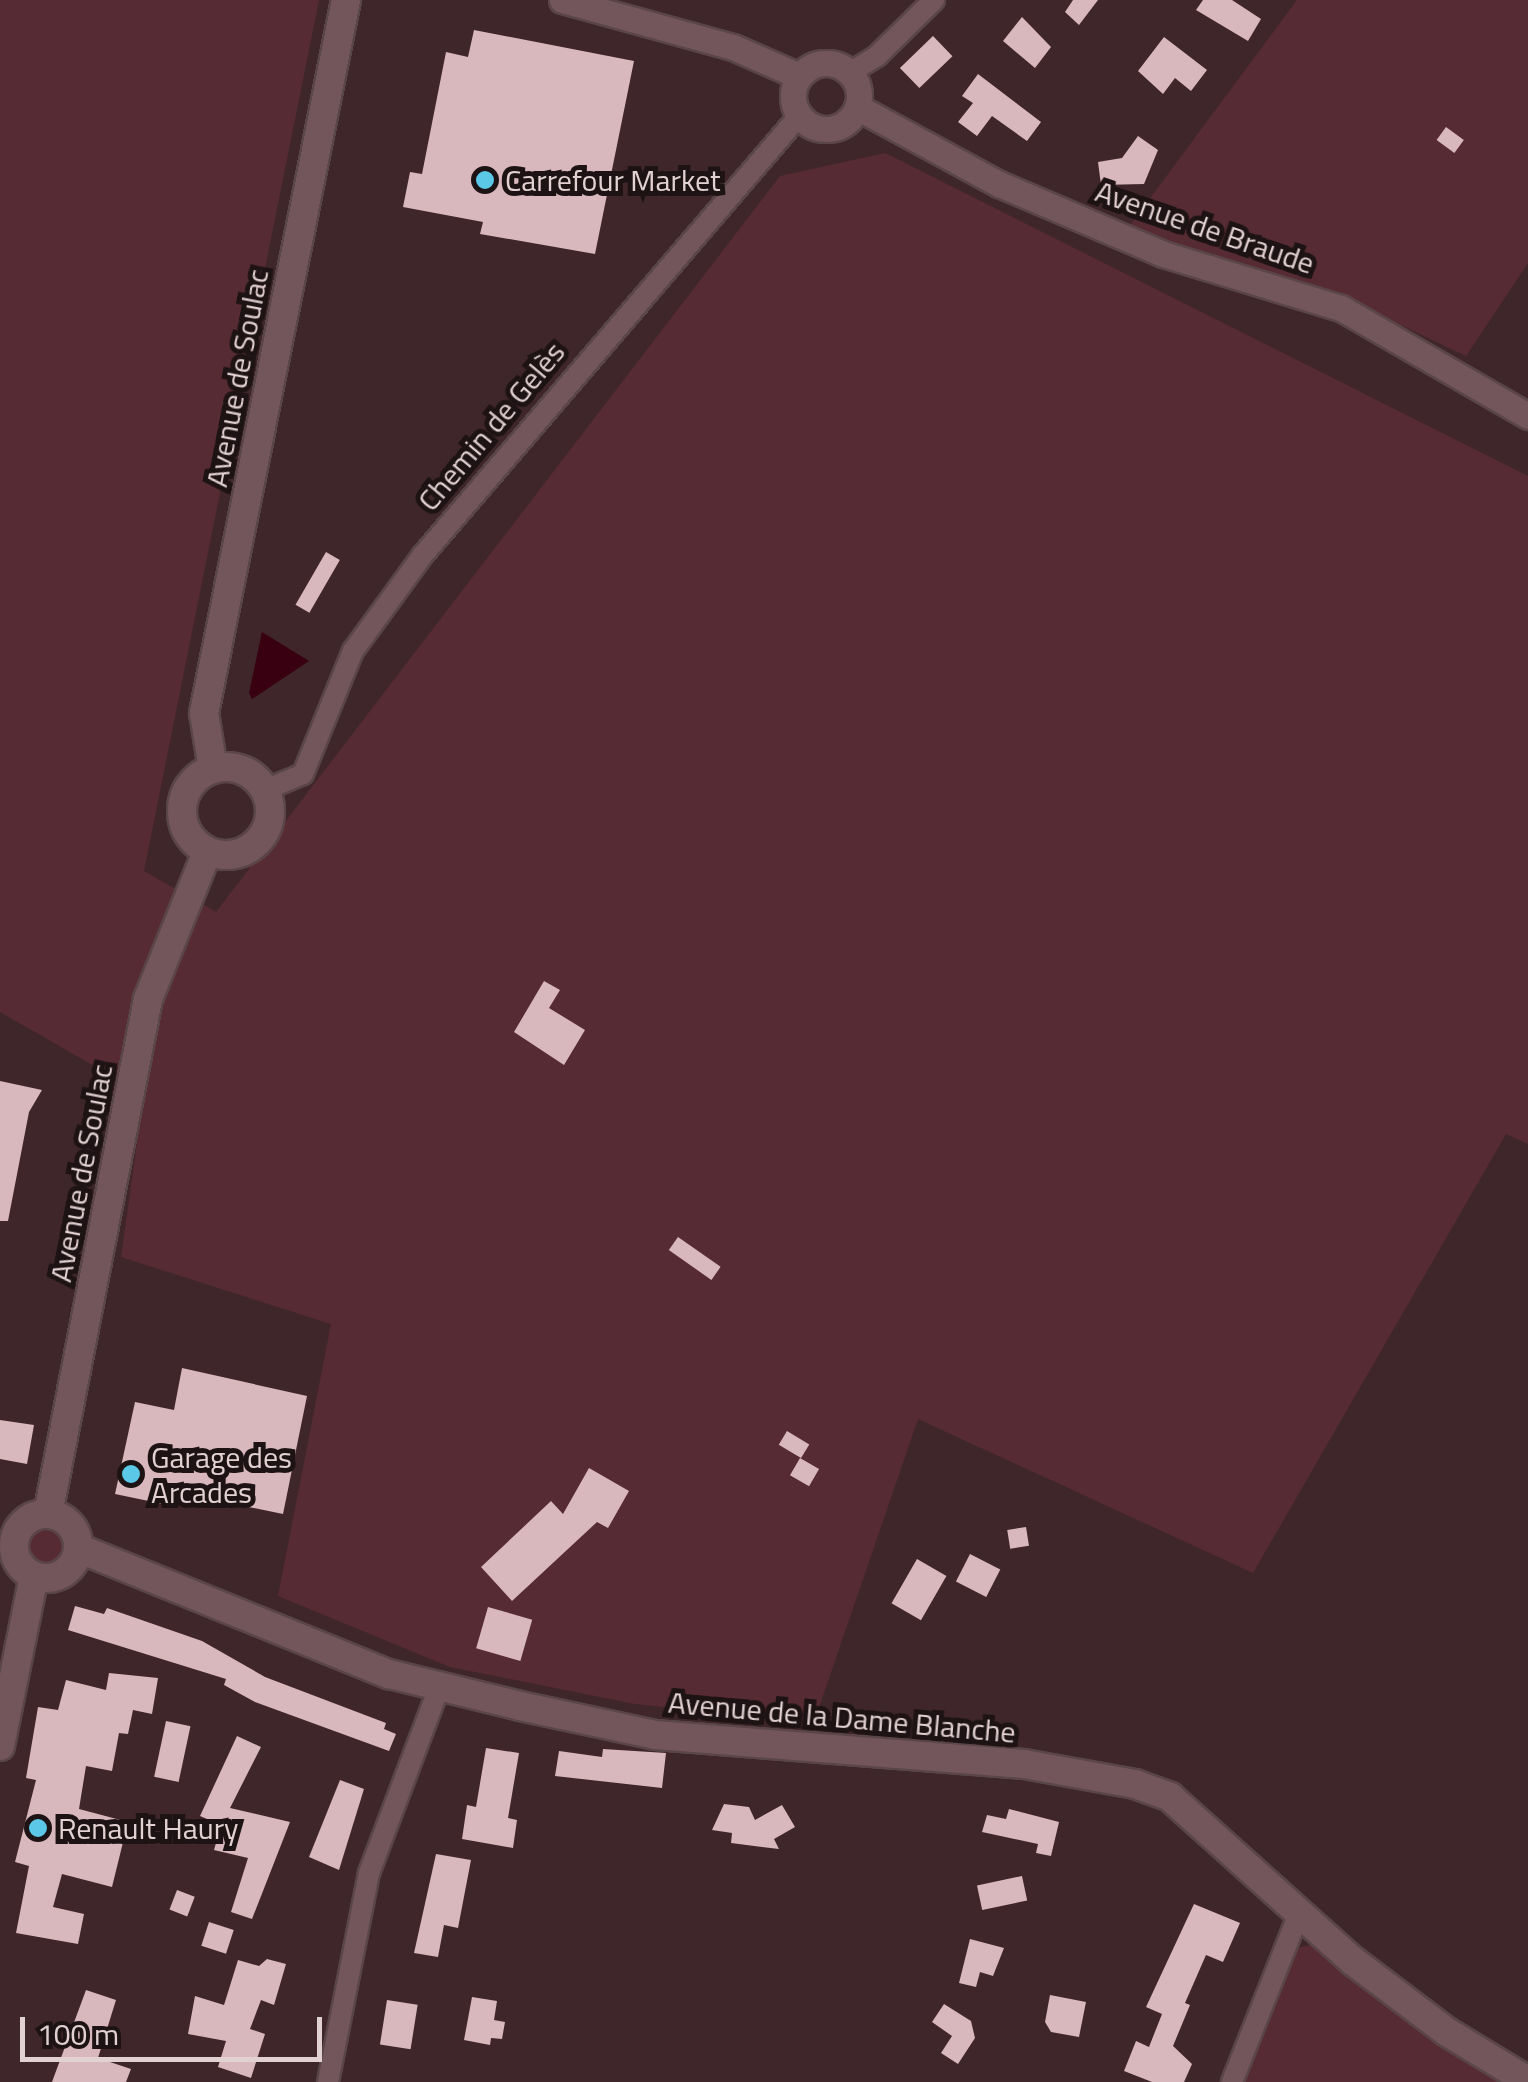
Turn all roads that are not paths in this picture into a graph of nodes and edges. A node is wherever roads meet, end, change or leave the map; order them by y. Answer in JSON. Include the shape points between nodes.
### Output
{"nodes":[{"id":1,"x":346,"y":0,"type":"edge"},
{"id":2,"x":562,"y":0,"type":"edge"},
{"id":3,"x":934,"y":0,"type":"edge"},
{"id":4,"x":634,"y":9,"type":"edge"},
{"id":5,"x":849,"y":73,"type":"junction"},
{"id":6,"x":799,"y":76,"type":"junction"},
{"id":7,"x":857,"y":107,"type":"junction"},
{"id":8,"x":799,"y":116,"type":"junction"},
{"id":9,"x":1528,"y":416,"type":"edge"},
{"id":10,"x":213,"y":769,"type":"junction"},
{"id":11,"x":265,"y":790,"type":"junction"},
{"id":12,"x":207,"y":852,"type":"junction"},
{"id":13,"x":48,"y":1514,"type":"junction"},
{"id":14,"x":10,"y":1522,"type":"edge"},
{"id":15,"x":78,"y":1548,"type":"junction"},
{"id":16,"x":34,"y":1576,"type":"junction"},
{"id":17,"x":439,"y":1688,"type":"junction"},
{"id":18,"x":0,"y":1746,"type":"edge"},
{"id":19,"x":1299,"y":1914,"type":"junction"},
{"id":20,"x":1528,"y":2081,"type":"edge"},
{"id":21,"x":328,"y":2082,"type":"edge"},
{"id":22,"x":1232,"y":2082,"type":"edge"}],
"edges":[{"from":1,"to":10,"type":"main road","name":"Avenue de Soulac","via":[[204,713]]},
{"from":2,"to":4,"type":"street"},
{"from":3,"to":5,"type":"street","via":[[877,56]]},
{"from":4,"to":6,"type":"street"},
{"from":5,"to":6,"type":"street","via":[[829,63]]},
{"from":5,"to":7,"type":"street","via":[[858,89]]},
{"from":6,"to":8,"type":"street","via":[[792,92]]},
{"from":7,"to":8,"type":"street","via":[[845,124],[825,130]]},
{"from":7,"to":9,"type":"street","name":"Avenue de Braude","via":[[999,184],[1163,254],[1341,308]]},
{"from":8,"to":11,"type":"street","name":"Chemin de Gelès","via":[[422,556],[353,651],[303,774]]},
{"from":10,"to":11,"type":"main road","via":[[238,768]]},
{"from":10,"to":12,"type":"main road","via":[[200,776],[182,804],[189,836]]},
{"from":11,"to":12,"type":"main road","via":[[268,827],[254,846],[240,854]]},
{"from":12,"to":13,"type":"main road","name":"Avenue de Soulac","via":[[148,999]]},
{"from":13,"to":14,"type":"main road"},
{"from":13,"to":15,"type":"main road","via":[[71,1526]]},
{"from":14,"to":16,"type":"main road","via":[[15,1554]]},
{"from":15,"to":16,"type":"main road","via":[[66,1571]]},
{"from":15,"to":17,"type":"main road","name":"Avenue de la Dame Blanche"},
{"from":16,"to":18,"type":"main road"},
{"from":17,"to":19,"type":"main road","name":"Avenue de la Dame Blanche","via":[[654,1735],[1024,1764],[1135,1784],[1170,1797]]},
{"from":17,"to":21,"type":"street","via":[[369,1873]]},
{"from":19,"to":20,"type":"main road","name":"Avenue de la Dame Blanche","via":[[1447,2032]]},
{"from":19,"to":22,"type":"street"}]}
